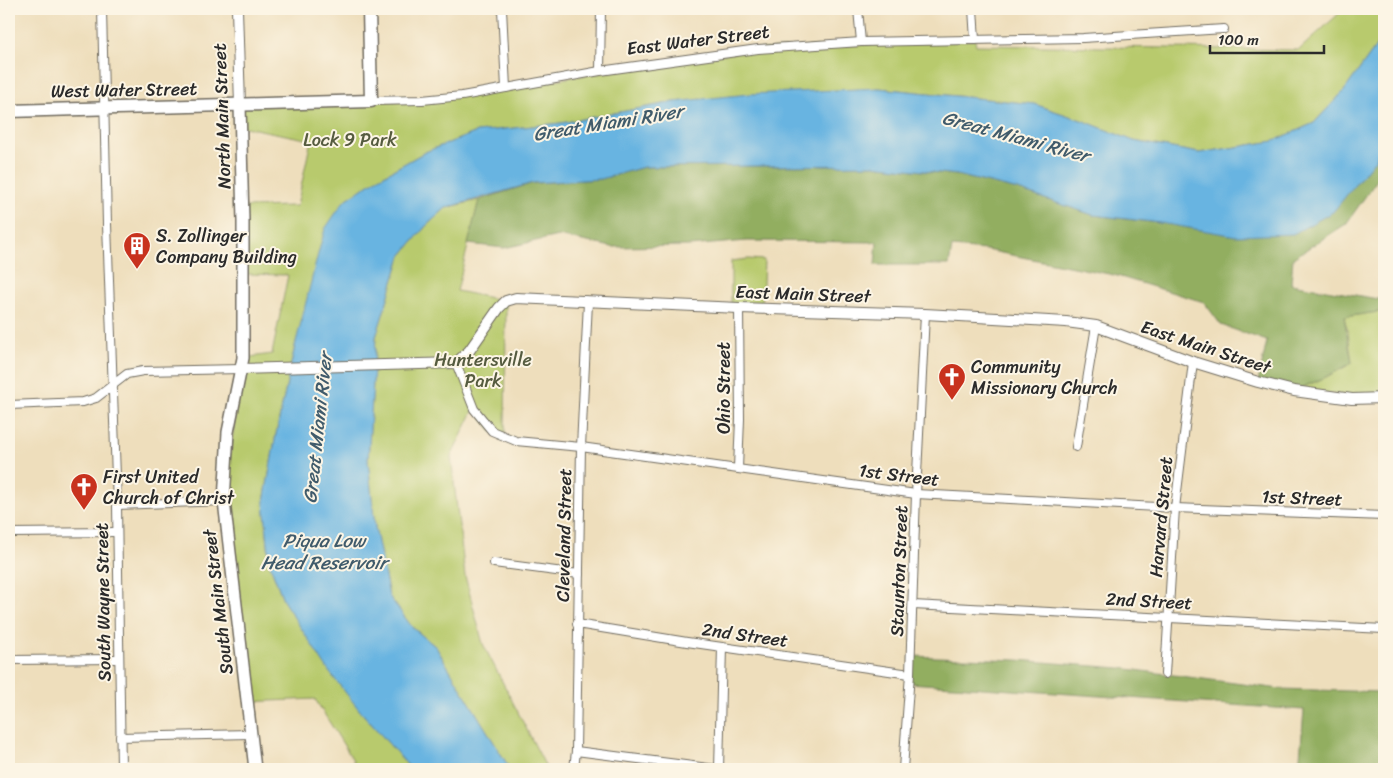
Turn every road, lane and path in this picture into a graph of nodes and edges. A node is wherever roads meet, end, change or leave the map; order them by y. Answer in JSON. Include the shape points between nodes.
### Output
{"nodes":[{"id":1,"x":102,"y":9,"type":"edge"},
{"id":2,"x":237,"y":9,"type":"edge"},
{"id":3,"x":368,"y":9,"type":"edge"},
{"id":4,"x":502,"y":9,"type":"edge"},
{"id":5,"x":601,"y":9,"type":"edge"},
{"id":6,"x":858,"y":9,"type":"edge"},
{"id":7,"x":973,"y":9,"type":"edge"},
{"id":8,"x":1224,"y":29,"type":"dead end"},
{"id":9,"x":975,"y":40,"type":"junction"},
{"id":10,"x":861,"y":42,"type":"junction"},
{"id":11,"x":600,"y":71,"type":"junction"},
{"id":12,"x":506,"y":88,"type":"junction"},
{"id":13,"x":371,"y":101,"type":"junction"},
{"id":14,"x":240,"y":105,"type":"junction"},
{"id":15,"x":104,"y":109,"type":"junction"},
{"id":16,"x":9,"y":112,"type":"edge"},
{"id":17,"x":243,"y":222,"type":"joint"},
{"id":18,"x":588,"y":302,"type":"junction"},
{"id":19,"x":739,"y":308,"type":"junction"},
{"id":20,"x":925,"y":314,"type":"junction"},
{"id":21,"x":1096,"y":326,"type":"junction"},
{"id":22,"x":1193,"y":362,"type":"junction"},
{"id":23,"x":456,"y":363,"type":"junction"},
{"id":24,"x":241,"y":369,"type":"junction"},
{"id":25,"x":113,"y":384,"type":"junction"},
{"id":26,"x":1384,"y":398,"type":"edge"},
{"id":27,"x":9,"y":404,"type":"edge"},
{"id":28,"x":581,"y":447,"type":"junction"},
{"id":29,"x":1076,"y":447,"type":"dead end"},
{"id":30,"x":738,"y":468,"type":"junction"},
{"id":31,"x":916,"y":494,"type":"junction"},
{"id":32,"x":224,"y":501,"type":"junction"},
{"id":33,"x":117,"y":504,"type":"junction"},
{"id":34,"x":1175,"y":508,"type":"junction"},
{"id":35,"x":1384,"y":516,"type":"edge"},
{"id":36,"x":117,"y":532,"type":"junction"},
{"id":37,"x":9,"y":533,"type":"edge"},
{"id":38,"x":494,"y":563,"type":"dead end"},
{"id":39,"x":579,"y":574,"type":"junction"},
{"id":40,"x":913,"y":605,"type":"junction"},
{"id":41,"x":1169,"y":617,"type":"junction"},
{"id":42,"x":577,"y":624,"type":"junction"},
{"id":43,"x":1384,"y":629,"type":"edge"},
{"id":44,"x":722,"y":647,"type":"junction"},
{"id":45,"x":119,"y":659,"type":"junction"},
{"id":46,"x":9,"y":660,"type":"edge"},
{"id":47,"x":910,"y":674,"type":"junction"},
{"id":48,"x":1165,"y":674,"type":"dead end"},
{"id":49,"x":250,"y":734,"type":"junction"},
{"id":50,"x":120,"y":737,"type":"junction"},
{"id":51,"x":576,"y":751,"type":"junction"},
{"id":52,"x":121,"y":769,"type":"edge"},
{"id":53,"x":255,"y":769,"type":"edge"},
{"id":54,"x":574,"y":769,"type":"edge"},
{"id":55,"x":717,"y":769,"type":"edge"},
{"id":56,"x":903,"y":769,"type":"edge"}],
"edges":[{"from":1,"to":15,"type":"street","name":"South Wayne Street"},
{"from":2,"to":14,"type":"street","name":"North Main Street"},
{"from":3,"to":13,"type":"main road"},
{"from":4,"to":12,"type":"street"},
{"from":5,"to":11,"type":"street"},
{"from":6,"to":10,"type":"street"},
{"from":7,"to":9,"type":"street"},
{"from":8,"to":9,"type":"street","name":"East Water Street","via":[[1083,38]]},
{"from":9,"to":10,"type":"street","name":"East Water Street"},
{"from":10,"to":11,"type":"street","name":"East Water Street","via":[[758,49]]},
{"from":11,"to":12,"type":"street","name":"East Water Street"},
{"from":12,"to":13,"type":"street","name":"East Water Street","via":[[422,100]]},
{"from":13,"to":14,"type":"main road","name":"East Water Street"},
{"from":14,"to":15,"type":"main road","name":"West Water Street"},
{"from":14,"to":17,"type":"main road","name":"North Main Street"},
{"from":15,"to":16,"type":"main road","name":"West Water Street"},
{"from":15,"to":25,"type":"street","name":"South Wayne Street"},
{"from":17,"to":24,"type":"main road","name":"South Main Street"},
{"from":18,"to":19,"type":"street","name":"East Main Street"},
{"from":18,"to":23,"type":"street","name":"East Main Street","via":[[516,298],[506,301],[469,351]]},
{"from":18,"to":28,"type":"street","name":"Cleveland Street"},
{"from":19,"to":20,"type":"street","name":"East Main Street"},
{"from":19,"to":30,"type":"street","name":"Ohio Street"},
{"from":20,"to":21,"type":"street","name":"East Main Street"},
{"from":20,"to":31,"type":"street","name":"Staunton Street"},
{"from":21,"to":22,"type":"street","name":"East Main Street"},
{"from":21,"to":29,"type":"street"},
{"from":22,"to":26,"type":"street","name":"East Main Street","via":[[1294,391],[1352,399]]},
{"from":22,"to":34,"type":"street","name":"Harvard Street"},
{"from":23,"to":24,"type":"street"},
{"from":23,"to":28,"type":"street","name":"1st Street","via":[[474,408],[492,431],[516,440]]},
{"from":24,"to":25,"type":"street","via":[[143,371],[127,374]]},
{"from":24,"to":32,"type":"main road","name":"South Main Street","via":[[228,432]]},
{"from":25,"to":27,"type":"street","via":[[96,398],[83,402]]},
{"from":25,"to":33,"type":"street","name":"South Wayne Street"},
{"from":28,"to":30,"type":"street","name":"1st Street"},
{"from":28,"to":39,"type":"street","name":"Cleveland Street"},
{"from":30,"to":31,"type":"street","name":"1st Street"},
{"from":31,"to":34,"type":"street","name":"1st Street"},
{"from":31,"to":40,"type":"street","name":"Staunton Street"},
{"from":32,"to":33,"type":"street"},
{"from":32,"to":49,"type":"main road","name":"South Main Street"},
{"from":33,"to":36,"type":"street","name":"South Wayne Street"},
{"from":34,"to":35,"type":"street","name":"1st Street"},
{"from":34,"to":41,"type":"street","name":"Harvard Street"},
{"from":36,"to":37,"type":"street"},
{"from":36,"to":45,"type":"street","name":"South Wayne Street"},
{"from":38,"to":39,"type":"street"},
{"from":39,"to":42,"type":"street","name":"Cleveland Street"},
{"from":40,"to":41,"type":"street","name":"2nd Street"},
{"from":40,"to":47,"type":"street","name":"Staunton Street"},
{"from":41,"to":43,"type":"street","name":"2nd Street"},
{"from":41,"to":48,"type":"street","name":"Harvard Street"},
{"from":42,"to":44,"type":"street","name":"2nd Street"},
{"from":42,"to":51,"type":"street","name":"Cleveland Street"},
{"from":44,"to":47,"type":"street","name":"2nd Street"},
{"from":44,"to":55,"type":"street"},
{"from":45,"to":46,"type":"street"},
{"from":45,"to":50,"type":"street","name":"South Wayne Street"},
{"from":47,"to":56,"type":"street","name":"Staunton Street"},
{"from":49,"to":50,"type":"street"},
{"from":49,"to":53,"type":"main road","name":"South Main Street"},
{"from":50,"to":52,"type":"street","name":"South Wayne Street"},
{"from":51,"to":54,"type":"street","name":"Cleveland Street"},
{"from":51,"to":55,"type":"street"}]}
